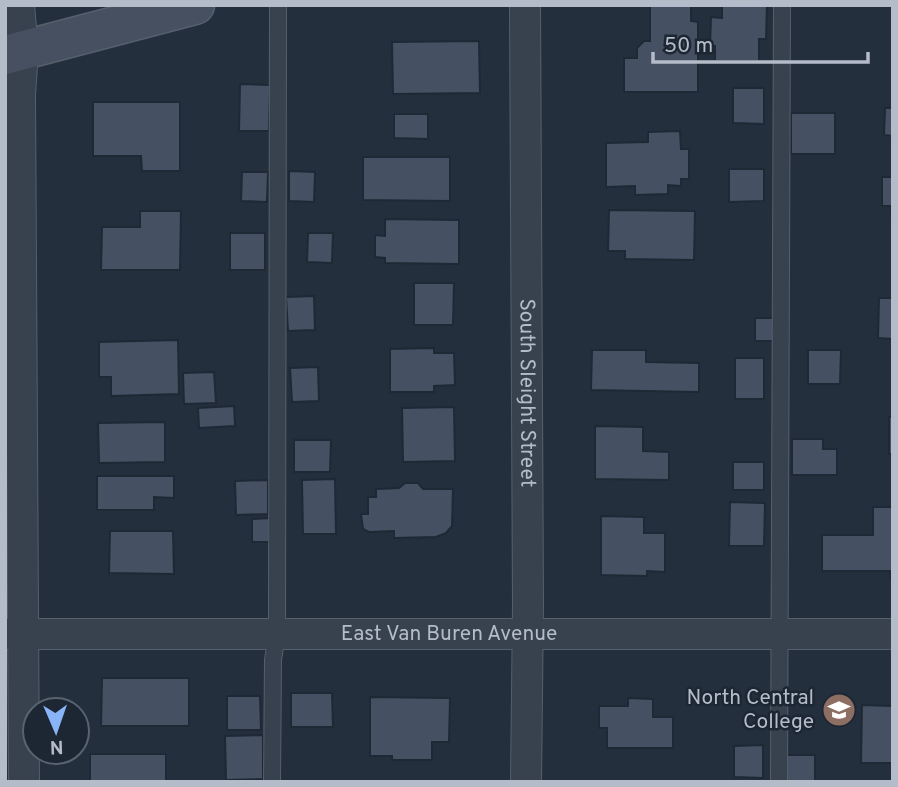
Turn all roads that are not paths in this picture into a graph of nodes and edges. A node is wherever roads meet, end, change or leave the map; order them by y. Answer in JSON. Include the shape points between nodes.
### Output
{"nodes":[{"id":1,"x":19,"y":5,"type":"edge"},
{"id":2,"x":195,"y":5,"type":"edge"},
{"id":3,"x":278,"y":5,"type":"edge"},
{"id":4,"x":525,"y":5,"type":"edge"},
{"id":5,"x":782,"y":5,"type":"edge"},
{"id":6,"x":14,"y":53,"type":"edge"},
{"id":7,"x":15,"y":634,"type":"edge"},
{"id":8,"x":277,"y":634,"type":"junction"},
{"id":9,"x":527,"y":634,"type":"junction"},
{"id":10,"x":779,"y":634,"type":"junction"},
{"id":11,"x":893,"y":634,"type":"edge"},
{"id":12,"x":24,"y":782,"type":"edge"},
{"id":13,"x":272,"y":782,"type":"edge"},
{"id":14,"x":526,"y":782,"type":"edge"},
{"id":15,"x":779,"y":782,"type":"edge"}],
"edges":[{"from":1,"to":6,"type":"street"},
{"from":2,"to":6,"type":"main road"},
{"from":3,"to":8,"type":"lane"},
{"from":4,"to":9,"type":"street","name":"South Sleight Street"},
{"from":5,"to":10,"type":"lane"},
{"from":6,"to":7,"type":"street","via":[[20,95]]},
{"from":7,"to":8,"type":"street","name":"East Van Buren Avenue"},
{"from":7,"to":12,"type":"street"},
{"from":8,"to":9,"type":"street","name":"East Van Buren Avenue"},
{"from":8,"to":13,"type":"lane"},
{"from":9,"to":10,"type":"street","name":"East Van Buren Avenue"},
{"from":9,"to":14,"type":"street","name":"South Sleight Street"},
{"from":10,"to":11,"type":"street","name":"East Van Buren Avenue"},
{"from":10,"to":15,"type":"lane"}]}
